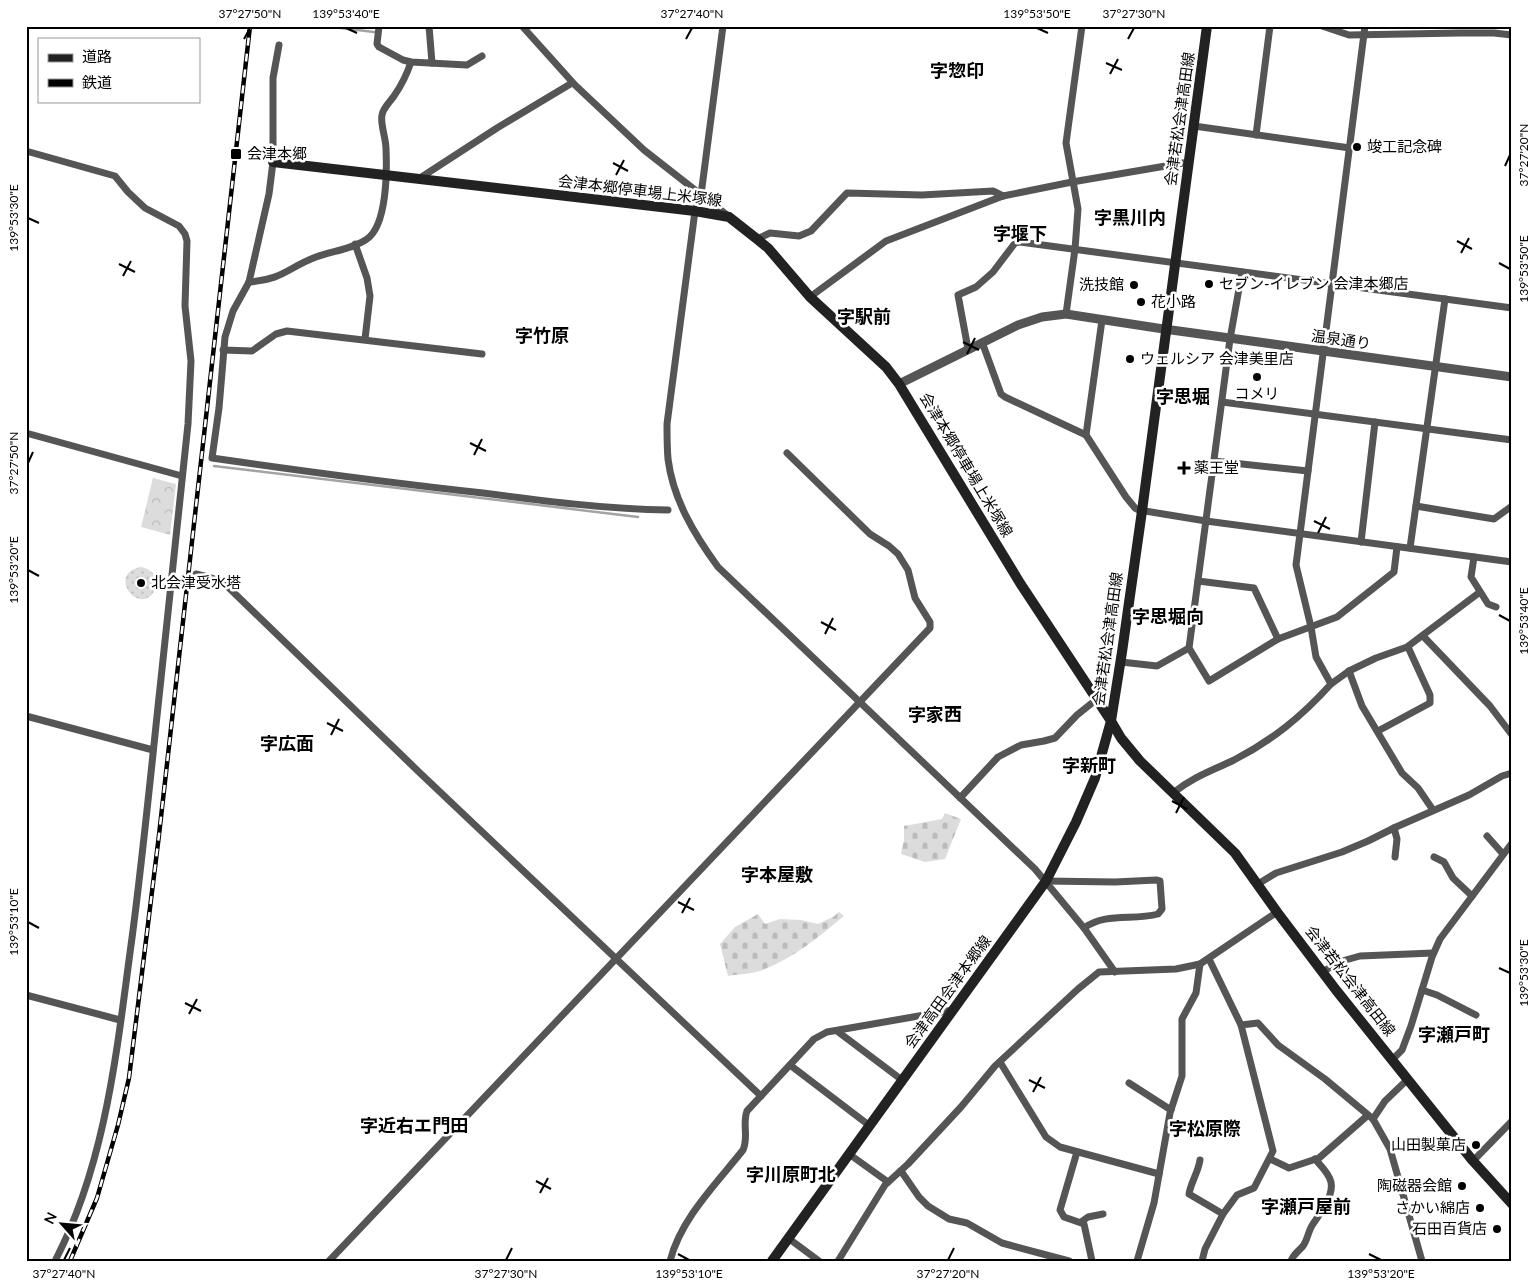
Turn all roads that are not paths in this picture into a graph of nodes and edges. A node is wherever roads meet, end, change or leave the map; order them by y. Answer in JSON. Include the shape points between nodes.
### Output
{"nodes":[{"id":1,"x":379,"y":26,"type":"edge"},
{"id":2,"x":429,"y":26,"type":"edge"},
{"id":3,"x":522,"y":26,"type":"edge"},
{"id":4,"x":724,"y":26,"type":"edge"},
{"id":5,"x":1082,"y":26,"type":"edge"},
{"id":6,"x":1207,"y":26,"type":"edge"},
{"id":7,"x":1270,"y":26,"type":"edge"},
{"id":8,"x":1322,"y":26,"type":"edge"},
{"id":9,"x":1366,"y":26,"type":"edge"},
{"id":10,"x":1364,"y":35,"type":"junction"},
{"id":11,"x":1512,"y":35,"type":"edge"},
{"id":12,"x":278,"y":45,"type":"dead end"},
{"id":13,"x":482,"y":56,"type":"dead end"},
{"id":14,"x":411,"y":62,"type":"junction"},
{"id":15,"x":432,"y":63,"type":"junction"},
{"id":16,"x":572,"y":83,"type":"junction"},
{"id":17,"x":1194,"y":126,"type":"junction"},
{"id":18,"x":1256,"y":135,"type":"junction"},
{"id":19,"x":1350,"y":148,"type":"junction"},
{"id":20,"x":26,"y":152,"type":"edge"},
{"id":21,"x":273,"y":162,"type":"junction"},
{"id":22,"x":1189,"y":162,"type":"junction"},
{"id":23,"x":386,"y":175,"type":"junction"},
{"id":24,"x":420,"y":178,"type":"junction"},
{"id":25,"x":1072,"y":182,"type":"junction"},
{"id":26,"x":701,"y":195,"type":"junction"},
{"id":27,"x":1003,"y":196,"type":"junction"},
{"id":28,"x":695,"y":211,"type":"junction"},
{"id":29,"x":729,"y":217,"type":"junction"},
{"id":30,"x":757,"y":239,"type":"junction"},
{"id":31,"x":355,"y":244,"type":"junction"},
{"id":32,"x":1075,"y":249,"type":"junction"},
{"id":33,"x":1176,"y":263,"type":"junction"},
{"id":34,"x":1242,"y":272,"type":"junction"},
{"id":35,"x":249,"y":282,"type":"junction"},
{"id":36,"x":1333,"y":284,"type":"junction"},
{"id":37,"x":810,"y":297,"type":"junction"},
{"id":38,"x":1445,"y":299,"type":"junction"},
{"id":39,"x":1512,"y":308,"type":"edge"},
{"id":40,"x":1066,"y":314,"type":"junction"},
{"id":41,"x":1102,"y":320,"type":"junction"},
{"id":42,"x":1166,"y":330,"type":"junction"},
{"id":43,"x":1230,"y":338,"type":"junction"},
{"id":44,"x":365,"y":339,"type":"junction"},
{"id":45,"x":982,"y":342,"type":"junction"},
{"id":46,"x":968,"y":349,"type":"junction"},
{"id":47,"x":224,"y":350,"type":"junction"},
{"id":48,"x":1324,"y":352,"type":"junction"},
{"id":49,"x":482,"y":354,"type":"dead end"},
{"id":50,"x":1436,"y":367,"type":"junction"},
{"id":51,"x":1512,"y":377,"type":"edge"},
{"id":52,"x":899,"y":384,"type":"junction"},
{"id":53,"x":1222,"y":402,"type":"junction"},
{"id":54,"x":1316,"y":414,"type":"junction"},
{"id":55,"x":1375,"y":422,"type":"junction"},
{"id":56,"x":1426,"y":428,"type":"junction"},
{"id":57,"x":26,"y":433,"type":"edge"},
{"id":58,"x":1086,"y":435,"type":"junction"},
{"id":59,"x":1512,"y":440,"type":"edge"},
{"id":60,"x":787,"y":453,"type":"dead end"},
{"id":61,"x":1214,"y":461,"type":"junction"},
{"id":62,"x":1308,"y":471,"type":"junction"},
{"id":63,"x":182,"y":476,"type":"junction"},
{"id":64,"x":1416,"y":506,"type":"junction"},
{"id":65,"x":1512,"y":506,"type":"edge"},
{"id":66,"x":668,"y":510,"type":"dead end"},
{"id":67,"x":1142,"y":511,"type":"junction"},
{"id":68,"x":1206,"y":521,"type":"junction"},
{"id":69,"x":1300,"y":533,"type":"junction"},
{"id":70,"x":1361,"y":542,"type":"junction"},
{"id":71,"x":1397,"y":547,"type":"junction"},
{"id":72,"x":1410,"y":548,"type":"junction"},
{"id":73,"x":1474,"y":557,"type":"junction"},
{"id":74,"x":1512,"y":562,"type":"edge"},
{"id":75,"x":196,"y":574,"type":"dead end"},
{"id":76,"x":1198,"y":581,"type":"junction"},
{"id":77,"x":1480,"y":592,"type":"junction"},
{"id":78,"x":1496,"y":607,"type":"dead end"},
{"id":79,"x":1311,"y":627,"type":"junction"},
{"id":80,"x":1423,"y":636,"type":"junction"},
{"id":81,"x":1278,"y":639,"type":"junction"},
{"id":82,"x":1408,"y":647,"type":"junction"},
{"id":83,"x":1189,"y":648,"type":"junction"},
{"id":84,"x":1121,"y":662,"type":"junction"},
{"id":85,"x":1349,"y":672,"type":"junction"},
{"id":86,"x":1331,"y":684,"type":"junction"},
{"id":87,"x":1097,"y":700,"type":"junction"},
{"id":88,"x":861,"y":702,"type":"junction"},
{"id":89,"x":26,"y":716,"type":"edge"},
{"id":90,"x":1110,"y":721,"type":"junction"},
{"id":91,"x":1378,"y":731,"type":"junction"},
{"id":92,"x":1512,"y":735,"type":"edge"},
{"id":93,"x":153,"y":750,"type":"junction"},
{"id":94,"x":1512,"y":773,"type":"edge"},
{"id":95,"x":1173,"y":793,"type":"junction"},
{"id":96,"x":960,"y":798,"type":"junction"},
{"id":97,"x":1433,"y":810,"type":"junction"},
{"id":98,"x":1394,"y":828,"type":"junction"},
{"id":99,"x":1487,"y":836,"type":"dead end"},
{"id":100,"x":1512,"y":843,"type":"edge"},
{"id":101,"x":1504,"y":854,"type":"junction"},
{"id":102,"x":1395,"y":856,"type":"dead end"},
{"id":103,"x":1434,"y":857,"type":"dead end"},
{"id":104,"x":1046,"y":881,"type":"junction"},
{"id":105,"x":1258,"y":884,"type":"junction"},
{"id":106,"x":1472,"y":896,"type":"junction"},
{"id":107,"x":1277,"y":912,"type":"junction"},
{"id":108,"x":1084,"y":928,"type":"junction"},
{"id":109,"x":1433,"y":953,"type":"junction"},
{"id":110,"x":616,"y":958,"type":"junction"},
{"id":111,"x":1208,"y":959,"type":"junction"},
{"id":112,"x":1200,"y":964,"type":"junction"},
{"id":113,"x":1115,"y":972,"type":"junction"},
{"id":114,"x":1322,"y":972,"type":"junction"},
{"id":115,"x":1422,"y":990,"type":"junction"},
{"id":116,"x":26,"y":994,"type":"edge"},
{"id":117,"x":953,"y":1010,"type":"junction"},
{"id":118,"x":1476,"y":1015,"type":"dead end"},
{"id":119,"x":120,"y":1020,"type":"junction"},
{"id":120,"x":1241,"y":1025,"type":"junction"},
{"id":121,"x":837,"y":1030,"type":"junction"},
{"id":122,"x":1393,"y":1060,"type":"junction"},
{"id":123,"x":1000,"y":1062,"type":"junction"},
{"id":124,"x":790,"y":1065,"type":"junction"},
{"id":125,"x":1408,"y":1079,"type":"junction"},
{"id":126,"x":902,"y":1080,"type":"junction"},
{"id":127,"x":1129,"y":1083,"type":"dead end"},
{"id":128,"x":761,"y":1096,"type":"junction"},
{"id":129,"x":1171,"y":1110,"type":"junction"},
{"id":130,"x":1370,"y":1117,"type":"junction"},
{"id":131,"x":1512,"y":1121,"type":"edge"},
{"id":132,"x":870,"y":1126,"type":"junction"},
{"id":133,"x":1077,"y":1152,"type":"junction"},
{"id":134,"x":849,"y":1154,"type":"junction"},
{"id":135,"x":1270,"y":1159,"type":"junction"},
{"id":136,"x":1315,"y":1159,"type":"junction"},
{"id":137,"x":1200,"y":1160,"type":"dead end"},
{"id":138,"x":1473,"y":1161,"type":"junction"},
{"id":139,"x":900,"y":1171,"type":"junction"},
{"id":140,"x":1158,"y":1174,"type":"junction"},
{"id":141,"x":888,"y":1182,"type":"junction"},
{"id":142,"x":1512,"y":1204,"type":"edge"},
{"id":143,"x":1103,"y":1214,"type":"dead end"},
{"id":144,"x":1223,"y":1214,"type":"junction"},
{"id":145,"x":1081,"y":1222,"type":"junction"},
{"id":146,"x":788,"y":1238,"type":"junction"},
{"id":147,"x":55,"y":1261,"type":"edge"},
{"id":148,"x":329,"y":1261,"type":"edge"},
{"id":149,"x":670,"y":1261,"type":"edge"},
{"id":150,"x":772,"y":1261,"type":"edge"},
{"id":151,"x":819,"y":1261,"type":"edge"},
{"id":152,"x":838,"y":1261,"type":"edge"},
{"id":153,"x":1069,"y":1261,"type":"edge"},
{"id":154,"x":1092,"y":1261,"type":"edge"},
{"id":155,"x":1130,"y":1261,"type":"edge"},
{"id":156,"x":1133,"y":1261,"type":"edge"},
{"id":157,"x":1137,"y":1261,"type":"edge"},
{"id":158,"x":1202,"y":1261,"type":"edge"},
{"id":159,"x":1291,"y":1261,"type":"edge"},
{"id":160,"x":1422,"y":1261,"type":"edge"}],
"edges":[{"from":1,"to":14,"type":"street","via":[[379,47]]},
{"from":2,"to":15,"type":"street"},
{"from":3,"to":16,"type":"street"},
{"from":4,"to":26,"type":"street"},
{"from":5,"to":25,"type":"street","via":[[1066,143]]},
{"from":6,"to":17,"type":"main road","name":"会津若松会津高田線"},
{"from":7,"to":18,"type":"street"},
{"from":8,"to":10,"type":"street","via":[[1348,35]]},
{"from":9,"to":10,"type":"street"},
{"from":10,"to":11,"type":"street","via":[[1494,32]]},
{"from":10,"to":19,"type":"street"},
{"from":12,"to":21,"type":"street","via":[[273,78]]},
{"from":13,"to":15,"type":"street","via":[[467,65]]},
{"from":14,"to":15,"type":"street"},
{"from":14,"to":23,"type":"street","via":[[401,86],[382,114]]},
{"from":16,"to":24,"type":"street"},
{"from":16,"to":26,"type":"street","via":[[644,150]]},
{"from":17,"to":18,"type":"street"},
{"from":17,"to":22,"type":"main road","name":"会津若松会津高田線"},
{"from":18,"to":19,"type":"street"},
{"from":19,"to":36,"type":"street"},
{"from":20,"to":63,"type":"street","via":[[115,176],[145,208],[179,226],[185,234],[185,306],[191,393]]},
{"from":21,"to":23,"type":"main road","name":"会津本郷停車場上米塚線"},
{"from":21,"to":35,"type":"street"},
{"from":22,"to":25,"type":"street"},
{"from":22,"to":33,"type":"main road","name":"会津若松会津高田線"},
{"from":23,"to":24,"type":"main road","name":"会津本郷停車場上米塚線"},
{"from":23,"to":31,"type":"street","via":[[378,225],[366,240]]},
{"from":24,"to":28,"type":"main road","name":"会津本郷停車場上米塚線"},
{"from":25,"to":27,"type":"street"},
{"from":25,"to":32,"type":"street","via":[[1078,209]]},
{"from":26,"to":28,"type":"street"},
{"from":26,"to":29,"type":"street"},
{"from":27,"to":30,"type":"street","via":[[993,191],[922,195],[847,193],[811,231],[799,236],[770,234]]},
{"from":27,"to":37,"type":"street","via":[[886,241]]},
{"from":28,"to":29,"type":"main road","name":"会津本郷停車場上米塚線"},
{"from":28,"to":88,"type":"street","via":[[667,424],[672,479],[698,539],[718,567]]},
{"from":29,"to":30,"type":"main road","name":"会津本郷停車場上米塚線"},
{"from":30,"to":37,"type":"main road","name":"会津本郷停車場上米塚線"},
{"from":31,"to":35,"type":"street","via":[[314,258],[277,278]]},
{"from":31,"to":44,"type":"street","via":[[368,278],[370,296]]},
{"from":32,"to":33,"type":"street"},
{"from":32,"to":40,"type":"street"},
{"from":32,"to":46,"type":"street","via":[[1015,243],[993,272],[958,295]]},
{"from":33,"to":34,"type":"street"},
{"from":33,"to":42,"type":"main road","name":"会津若松会津高田線"},
{"from":34,"to":36,"type":"street"},
{"from":34,"to":43,"type":"street"},
{"from":35,"to":47,"type":"street","via":[[233,311]]},
{"from":36,"to":38,"type":"street"},
{"from":36,"to":48,"type":"street"},
{"from":37,"to":52,"type":"main road","name":"会津本郷停車場上米塚線","via":[[880,360]]},
{"from":38,"to":39,"type":"street"},
{"from":38,"to":50,"type":"street"},
{"from":40,"to":41,"type":"street","name":"温泉通り"},
{"from":40,"to":45,"type":"street","name":"温泉通り","via":[[1018,325]]},
{"from":41,"to":42,"type":"street","name":"温泉通り"},
{"from":41,"to":58,"type":"street"},
{"from":42,"to":43,"type":"street","name":"温泉通り"},
{"from":42,"to":67,"type":"main road","name":"会津若松会津高田線"},
{"from":43,"to":48,"type":"street","name":"温泉通り"},
{"from":43,"to":53,"type":"street"},
{"from":44,"to":47,"type":"street","via":[[287,331],[276,334],[252,351]]},
{"from":44,"to":49,"type":"street"},
{"from":45,"to":46,"type":"street","name":"温泉通り"},
{"from":45,"to":58,"type":"street","via":[[1004,397]]},
{"from":46,"to":52,"type":"street","name":"温泉通り"},
{"from":47,"to":66,"type":"street","via":[[212,458],[582,505]]},
{"from":48,"to":50,"type":"street","name":"温泉通り"},
{"from":48,"to":54,"type":"street"},
{"from":50,"to":51,"type":"street","name":"温泉通り"},
{"from":50,"to":56,"type":"street"},
{"from":52,"to":87,"type":"main road","name":"会津本郷停車場上米塚線"},
{"from":53,"to":54,"type":"street"},
{"from":53,"to":61,"type":"street"},
{"from":54,"to":55,"type":"street"},
{"from":54,"to":62,"type":"street"},
{"from":55,"to":56,"type":"street"},
{"from":55,"to":70,"type":"street"},
{"from":56,"to":59,"type":"street"},
{"from":56,"to":64,"type":"street"},
{"from":57,"to":63,"type":"street"},
{"from":58,"to":67,"type":"street","via":[[1130,503]]},
{"from":60,"to":88,"type":"street","via":[[870,534],[898,554],[908,570],[915,598],[930,622],[930,628]]},
{"from":61,"to":62,"type":"street"},
{"from":61,"to":68,"type":"street"},
{"from":62,"to":69,"type":"street"},
{"from":63,"to":93,"type":"street"},
{"from":64,"to":65,"type":"street","via":[[1494,519]]},
{"from":64,"to":72,"type":"street"},
{"from":67,"to":68,"type":"street"},
{"from":67,"to":84,"type":"main road","name":"会津若松会津高田線"},
{"from":68,"to":69,"type":"street"},
{"from":68,"to":76,"type":"street"},
{"from":69,"to":70,"type":"street"},
{"from":69,"to":79,"type":"street","via":[[1296,566]]},
{"from":70,"to":71,"type":"street"},
{"from":71,"to":72,"type":"street"},
{"from":71,"to":79,"type":"street","via":[[1394,572],[1337,617]]},
{"from":72,"to":73,"type":"street"},
{"from":73,"to":74,"type":"street"},
{"from":73,"to":77,"type":"street","via":[[1471,577]]},
{"from":75,"to":110,"type":"street","via":[[213,578],[229,588]]},
{"from":76,"to":81,"type":"street","via":[[1254,588]]},
{"from":76,"to":83,"type":"street"},
{"from":77,"to":78,"type":"street","via":[[1488,604]]},
{"from":77,"to":80,"type":"street"},
{"from":79,"to":81,"type":"street"},
{"from":79,"to":86,"type":"street","via":[[1316,657]]},
{"from":80,"to":82,"type":"street"},
{"from":80,"to":92,"type":"street","via":[[1490,706]]},
{"from":81,"to":83,"type":"street","via":[[1209,681]]},
{"from":82,"to":85,"type":"street"},
{"from":82,"to":91,"type":"street","via":[[1430,695],[1430,703]]},
{"from":83,"to":84,"type":"street","via":[[1157,666]]},
{"from":84,"to":90,"type":"main road","name":"会津若松会津高田線"},
{"from":85,"to":86,"type":"street"},
{"from":85,"to":91,"type":"street","via":[[1362,706]]},
{"from":86,"to":95,"type":"street","via":[[1310,707],[1266,742],[1187,782]]},
{"from":87,"to":90,"type":"main road","name":"会津本郷停車場上米塚線"},
{"from":87,"to":96,"type":"street","via":[[1054,738],[1022,745],[998,758]]},
{"from":88,"to":96,"type":"street"},
{"from":88,"to":110,"type":"street"},
{"from":89,"to":93,"type":"street"},
{"from":90,"to":95,"type":"main road","name":"会津若松会津高田線","via":[[1140,761]]},
{"from":90,"to":104,"type":"main road","name":"会津高田会津本郷線","via":[[1095,778]]},
{"from":91,"to":97,"type":"street","via":[[1402,773],[1418,788]]},
{"from":93,"to":119,"type":"street"},
{"from":94,"to":97,"type":"street"},
{"from":95,"to":105,"type":"main road","name":"会津若松会津高田線","via":[[1235,853]]},
{"from":96,"to":104,"type":"street"},
{"from":97,"to":98,"type":"street"},
{"from":98,"to":102,"type":"street","via":[[1397,839]]},
{"from":98,"to":105,"type":"street"},
{"from":99,"to":101,"type":"street"},
{"from":100,"to":101,"type":"street"},
{"from":101,"to":106,"type":"street"},
{"from":103,"to":106,"type":"street","via":[[1444,862],[1453,878]]},
{"from":104,"to":108,"type":"street"},
{"from":104,"to":108,"type":"street","via":[[1160,881],[1162,909],[1157,915],[1104,918]]},
{"from":104,"to":117,"type":"main road","name":"会津高田会津本郷線"},
{"from":105,"to":107,"type":"main road","name":"会津若松会津高田線"},
{"from":106,"to":109,"type":"street"},
{"from":107,"to":111,"type":"street"},
{"from":107,"to":114,"type":"main road","name":"会津若松会津高田線"},
{"from":108,"to":113,"type":"street"},
{"from":109,"to":114,"type":"street","via":[[1360,956]]},
{"from":109,"to":115,"type":"street"},
{"from":110,"to":128,"type":"street"},
{"from":110,"to":148,"type":"street"},
{"from":111,"to":112,"type":"street"},
{"from":111,"to":120,"type":"street"},
{"from":112,"to":113,"type":"street","via":[[1176,969]]},
{"from":112,"to":129,"type":"street","via":[[1196,993],[1182,1019],[1182,1076]]},
{"from":113,"to":123,"type":"street","via":[[1099,972],[1078,988]]},
{"from":114,"to":122,"type":"main road","name":"会津若松会津高田線"},
{"from":115,"to":118,"type":"street"},
{"from":115,"to":122,"type":"street","via":[[1412,1026],[1402,1050]]},
{"from":116,"to":119,"type":"street"},
{"from":117,"to":121,"type":"street"},
{"from":117,"to":126,"type":"main road","name":"会津高田会津本郷線"},
{"from":119,"to":147,"type":"street","via":[[99,1142],[78,1207]]},
{"from":120,"to":130,"type":"street","via":[[1258,1023],[1278,1045]]},
{"from":120,"to":135,"type":"street","via":[[1272,1145]]},
{"from":121,"to":124,"type":"street","via":[[814,1038]]},
{"from":121,"to":126,"type":"street"},
{"from":122,"to":125,"type":"main road","name":"会津若松会津高田線"},
{"from":123,"to":133,"type":"street","via":[[1046,1137]]},
{"from":123,"to":139,"type":"street"},
{"from":124,"to":128,"type":"street"},
{"from":124,"to":132,"type":"street"},
{"from":125,"to":130,"type":"street"},
{"from":125,"to":138,"type":"main road","name":"会津若松会津高田線"},
{"from":126,"to":132,"type":"main road","name":"会津高田会津本郷線"},
{"from":127,"to":129,"type":"street"},
{"from":128,"to":149,"type":"street","via":[[747,1111],[747,1142],[743,1150],[692,1215]]},
{"from":129,"to":140,"type":"street"},
{"from":130,"to":136,"type":"street"},
{"from":130,"to":160,"type":"street","via":[[1390,1148]]},
{"from":131,"to":138,"type":"street"},
{"from":132,"to":134,"type":"main road","name":"会津高田会津本郷線"},
{"from":133,"to":140,"type":"street"},
{"from":133,"to":145,"type":"street","via":[[1060,1210],[1064,1216]]},
{"from":134,"to":141,"type":"street"},
{"from":134,"to":146,"type":"main road","name":"会津高田会津本郷線"},
{"from":135,"to":136,"type":"street","via":[[1290,1168]]},
{"from":135,"to":144,"type":"street","via":[[1254,1188],[1237,1195]]},
{"from":136,"to":159,"type":"street","via":[[1327,1173],[1331,1182],[1330,1192],[1306,1240]]},
{"from":137,"to":144,"type":"street","via":[[1189,1194]]},
{"from":138,"to":142,"type":"main road","name":"会津若松会津高田線"},
{"from":139,"to":141,"type":"street"},
{"from":139,"to":153,"type":"street","via":[[928,1206],[949,1219],[967,1223],[1002,1243]]},
{"from":140,"to":157,"type":"street","via":[[1154,1204]]},
{"from":141,"to":152,"type":"street"},
{"from":143,"to":145,"type":"street"},
{"from":144,"to":158,"type":"street"},
{"from":145,"to":154,"type":"street","via":[[1086,1228]]},
{"from":146,"to":150,"type":"main road","name":"会津高田会津本郷線"},
{"from":146,"to":151,"type":"street"},
{"from":155,"to":156,"type":"street"}]}
